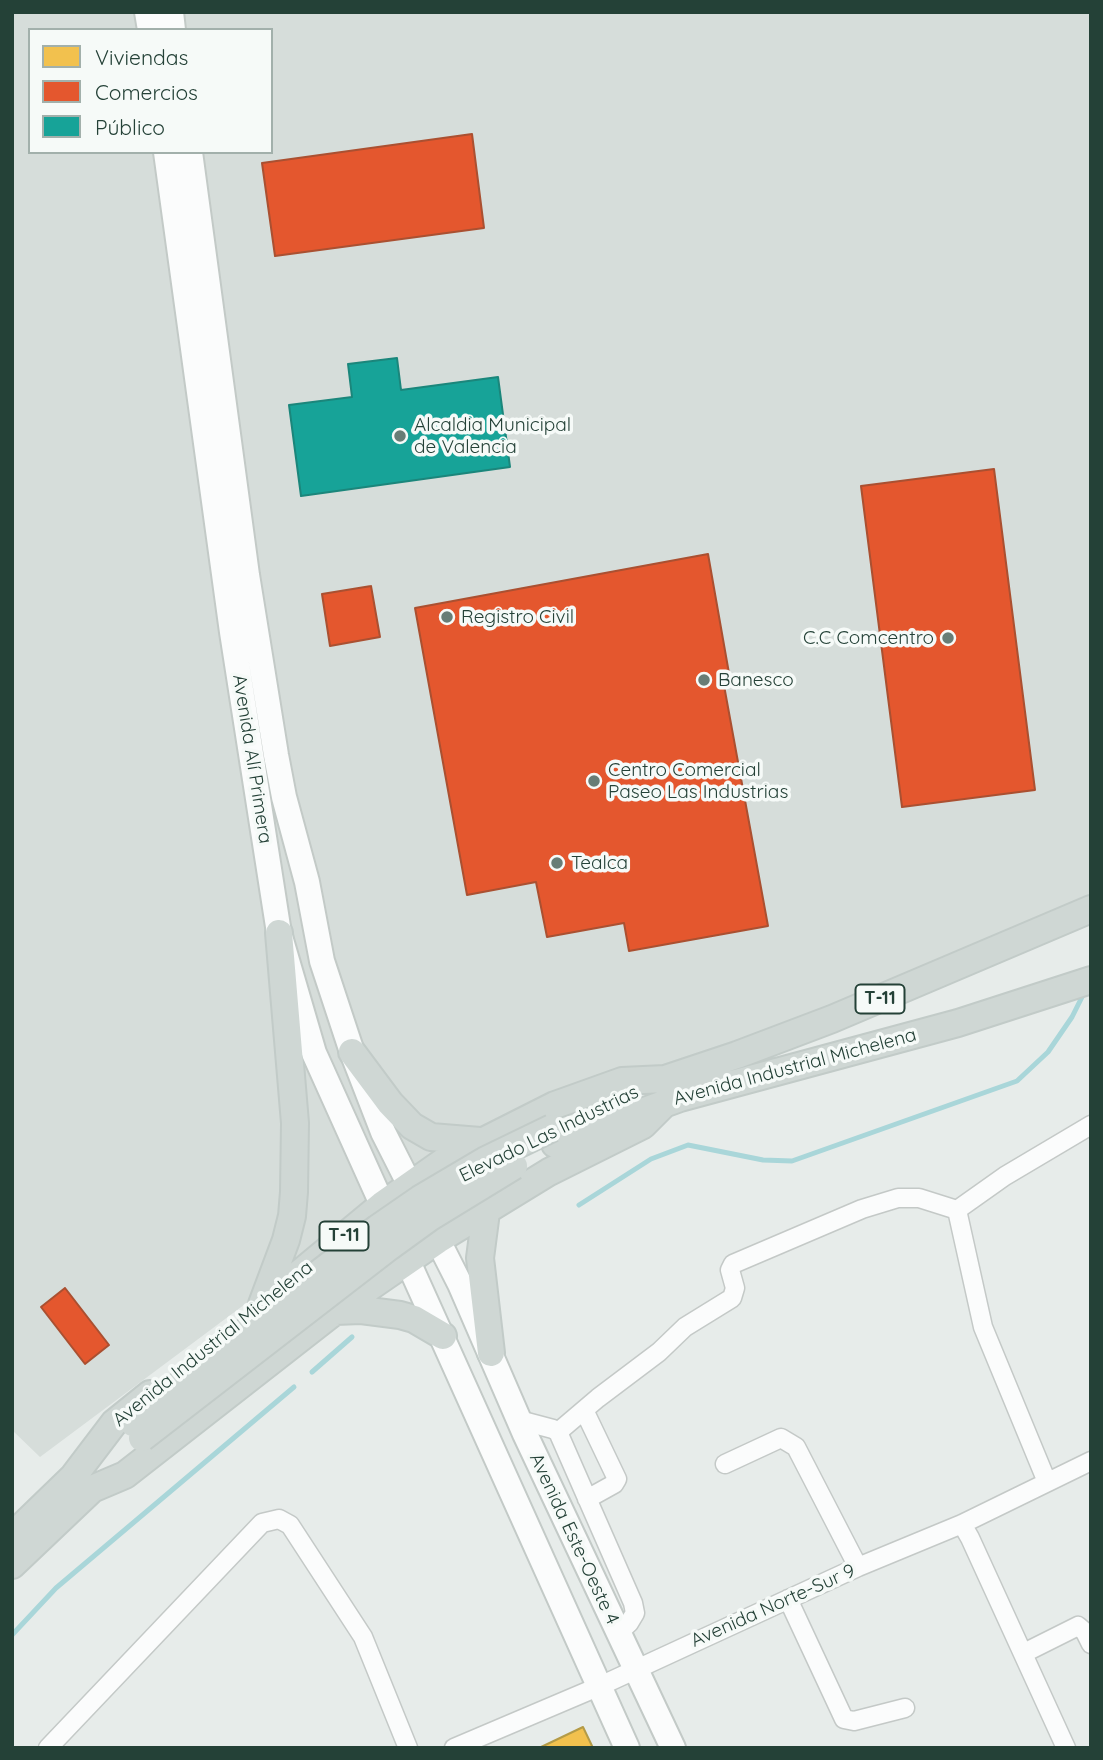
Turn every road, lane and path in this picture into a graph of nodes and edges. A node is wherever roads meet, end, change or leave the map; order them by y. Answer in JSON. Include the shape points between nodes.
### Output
{"nodes":[{"id":1,"x":166,"y":154,"type":"edge"},
{"id":2,"x":190,"y":154,"type":"edge"},
{"id":3,"x":257,"y":789,"type":"junction"},
{"id":4,"x":307,"y":882,"type":"junction"},
{"id":5,"x":1091,"y":909,"type":"edge"},
{"id":6,"x":279,"y":933,"type":"junction"},
{"id":7,"x":1091,"y":980,"type":"edge"},
{"id":8,"x":352,"y":1052,"type":"junction"},
{"id":9,"x":665,"y":1091,"type":"junction"},
{"id":10,"x":1091,"y":1125,"type":"edge"},
{"id":11,"x":481,"y":1141,"type":"junction"},
{"id":12,"x":409,"y":1186,"type":"junction"},
{"id":13,"x":382,"y":1205,"type":"junction"},
{"id":14,"x":957,"y":1209,"type":"junction"},
{"id":15,"x":486,"y":1212,"type":"junction"},
{"id":16,"x":438,"y":1240,"type":"junction"},
{"id":17,"x":408,"y":1260,"type":"junction"},
{"id":18,"x":262,"y":1304,"type":"junction"},
{"id":19,"x":335,"y":1311,"type":"junction"},
{"id":20,"x":480,"y":1328,"type":"joint"},
{"id":21,"x":443,"y":1336,"type":"junction"},
{"id":22,"x":491,"y":1353,"type":"junction"},
{"id":23,"x":584,"y":1410,"type":"junction"},
{"id":24,"x":519,"y":1420,"type":"junction"},
{"id":25,"x":558,"y":1432,"type":"junction"},
{"id":26,"x":1091,"y":1461,"type":"edge"},
{"id":27,"x":725,"y":1464,"type":"dead end"},
{"id":28,"x":1047,"y":1482,"type":"junction"},
{"id":29,"x":82,"y":1483,"type":"junction"},
{"id":30,"x":587,"y":1499,"type":"junction"},
{"id":31,"x":962,"y":1524,"type":"junction"},
{"id":32,"x":12,"y":1536,"type":"edge"},
{"id":33,"x":12,"y":1565,"type":"edge"},
{"id":34,"x":858,"y":1567,"type":"junction"},
{"id":35,"x":788,"y":1599,"type":"junction"},
{"id":36,"x":618,"y":1633,"type":"junction"},
{"id":37,"x":1091,"y":1644,"type":"edge"},
{"id":38,"x":1024,"y":1653,"type":"junction"},
{"id":39,"x":635,"y":1669,"type":"junction"},
{"id":40,"x":600,"y":1686,"type":"junction"},
{"id":41,"x":905,"y":1708,"type":"dead end"},
{"id":42,"x":48,"y":1748,"type":"edge"},
{"id":43,"x":408,"y":1748,"type":"edge"},
{"id":44,"x":454,"y":1748,"type":"edge"},
{"id":45,"x":627,"y":1748,"type":"edge"},
{"id":46,"x":673,"y":1748,"type":"edge"},
{"id":47,"x":1066,"y":1748,"type":"edge"}],
"edges":[{"from":1,"to":3,"type":"main road","name":"Avenida Alí Primera"},
{"from":2,"to":4,"type":"main road","name":"Avenida Alí Primera","via":[[253,614],[284,797]]},
{"from":3,"to":4,"type":"main road","via":[[272,809],[298,874]]},
{"from":3,"to":6,"type":"main road","name":"Avenida Alí Primera"},
{"from":4,"to":8,"type":"main road","name":"Avenida Alí Primera","via":[[322,961]]},
{"from":5,"to":9,"type":"main road","name":"Avenida Industrial Michelena","number":"T-11","via":[[737,1055]]},
{"from":6,"to":13,"type":"main road","name":"Avenida Alí Primera","via":[[314,1053]]},
{"from":6,"to":18,"type":"main road","number":"T-11","via":[[295,1123],[294,1192],[286,1240]]},
{"from":7,"to":9,"type":"main road","name":"Avenida Industrial Michelena","number":"T-11","via":[[958,1023],[736,1081]]},
{"from":8,"to":11,"type":"main road","via":[[412,1126],[431,1137]]},
{"from":8,"to":12,"type":"main road","name":"Avenida Alí Primera"},
{"from":9,"to":11,"type":"main road","name":"Avenida Industrial Michelena","number":"T-11","via":[[622,1081],[555,1105]]},
{"from":9,"to":15,"type":"main road","name":"Avenida Industrial Michelena","number":"T-11","via":[[643,1125],[549,1172]]},
{"from":9,"to":29,"type":"main road","name":"Elevado Las Industrias","number":"T-11","bridge":true,"via":[[486,1160],[420,1199],[299,1288]]},
{"from":10,"to":14,"type":"street"},
{"from":11,"to":12,"type":"main road","name":"Avenida Industrial Michelena","number":"T-11"},
{"from":12,"to":13,"type":"main road","name":"Avenida Industrial Michelena","number":"T-11"},
{"from":12,"to":16,"type":"main road","name":"Avenida Alí Primera"},
{"from":13,"to":17,"type":"main road","name":"Avenida Alí Primera"},
{"from":13,"to":18,"type":"main road","name":"Avenida Industrial Michelena","number":"T-11"},
{"from":14,"to":23,"type":"street","via":[[919,1198],[898,1198],[733,1264],[732,1298],[685,1327]]},
{"from":14,"to":28,"type":"street","via":[[983,1327]]},
{"from":15,"to":16,"type":"main road","name":"Avenida Industrial Michelena","number":"T-11"},
{"from":15,"to":22,"type":"main road","via":[[480,1258]]},
{"from":16,"to":17,"type":"main road","name":"Avenida Industrial Michelena","number":"T-11"},
{"from":16,"to":20,"type":"main road","name":"Avenida Alí Primera"},
{"from":17,"to":19,"type":"main road","name":"Avenida Industrial Michelena","number":"T-11"},
{"from":17,"to":21,"type":"main road","name":"Avenida Alí Primera"},
{"from":18,"to":29,"type":"main road","name":"Avenida Industrial Michelena","number":"T-11","via":[[114,1423]]},
{"from":19,"to":21,"type":"main road","via":[[392,1313],[414,1319]]},
{"from":19,"to":29,"type":"main road","name":"Avenida Industrial Michelena","number":"T-11","via":[[125,1475]]},
{"from":20,"to":22,"type":"main road","name":"Avenida Este-Oeste 4"},
{"from":21,"to":40,"type":"main road","name":"Avenida Alí Primera"},
{"from":22,"to":24,"type":"main road","name":"Avenida Este-Oeste 4"},
{"from":23,"to":25,"type":"street"},
{"from":23,"to":30,"type":"street","via":[[617,1479]]},
{"from":24,"to":25,"type":"street"},
{"from":24,"to":36,"type":"main road","name":"Avenida Este-Oeste 4"},
{"from":25,"to":30,"type":"street"},
{"from":26,"to":28,"type":"street","name":"Avenida Norte-Sur 9"},
{"from":27,"to":34,"type":"street","via":[[781,1438],[796,1447]]},
{"from":28,"to":31,"type":"street","name":"Avenida Norte-Sur 9"},
{"from":29,"to":32,"type":"main road","name":"Avenida Industrial Michelena","number":"T-11"},
{"from":29,"to":33,"type":"main road","name":"Avenida Industrial Michelena","number":"T-11"},
{"from":30,"to":36,"type":"street","via":[[633,1603],[635,1613]]},
{"from":31,"to":34,"type":"street","name":"Avenida Norte-Sur 9"},
{"from":31,"to":38,"type":"street"},
{"from":34,"to":35,"type":"street","name":"Avenida Norte-Sur 9"},
{"from":35,"to":39,"type":"street","name":"Avenida Norte-Sur 9"},
{"from":35,"to":41,"type":"street","via":[[844,1719],[854,1721]]},
{"from":36,"to":39,"type":"main road","name":"Avenida Este-Oeste 4"},
{"from":37,"to":38,"type":"street","via":[[1078,1626]]},
{"from":38,"to":47,"type":"street"},
{"from":39,"to":40,"type":"street","name":"Avenida Norte-Sur 9"},
{"from":39,"to":46,"type":"main road","name":"Avenida Este-Oeste 4"},
{"from":40,"to":44,"type":"street","name":"Avenida Norte-Sur 9"},
{"from":40,"to":45,"type":"main road","name":"Avenida Alí Primera"},
{"from":42,"to":43,"type":"street","via":[[262,1523],[279,1520],[290,1525],[363,1637]]}]}
